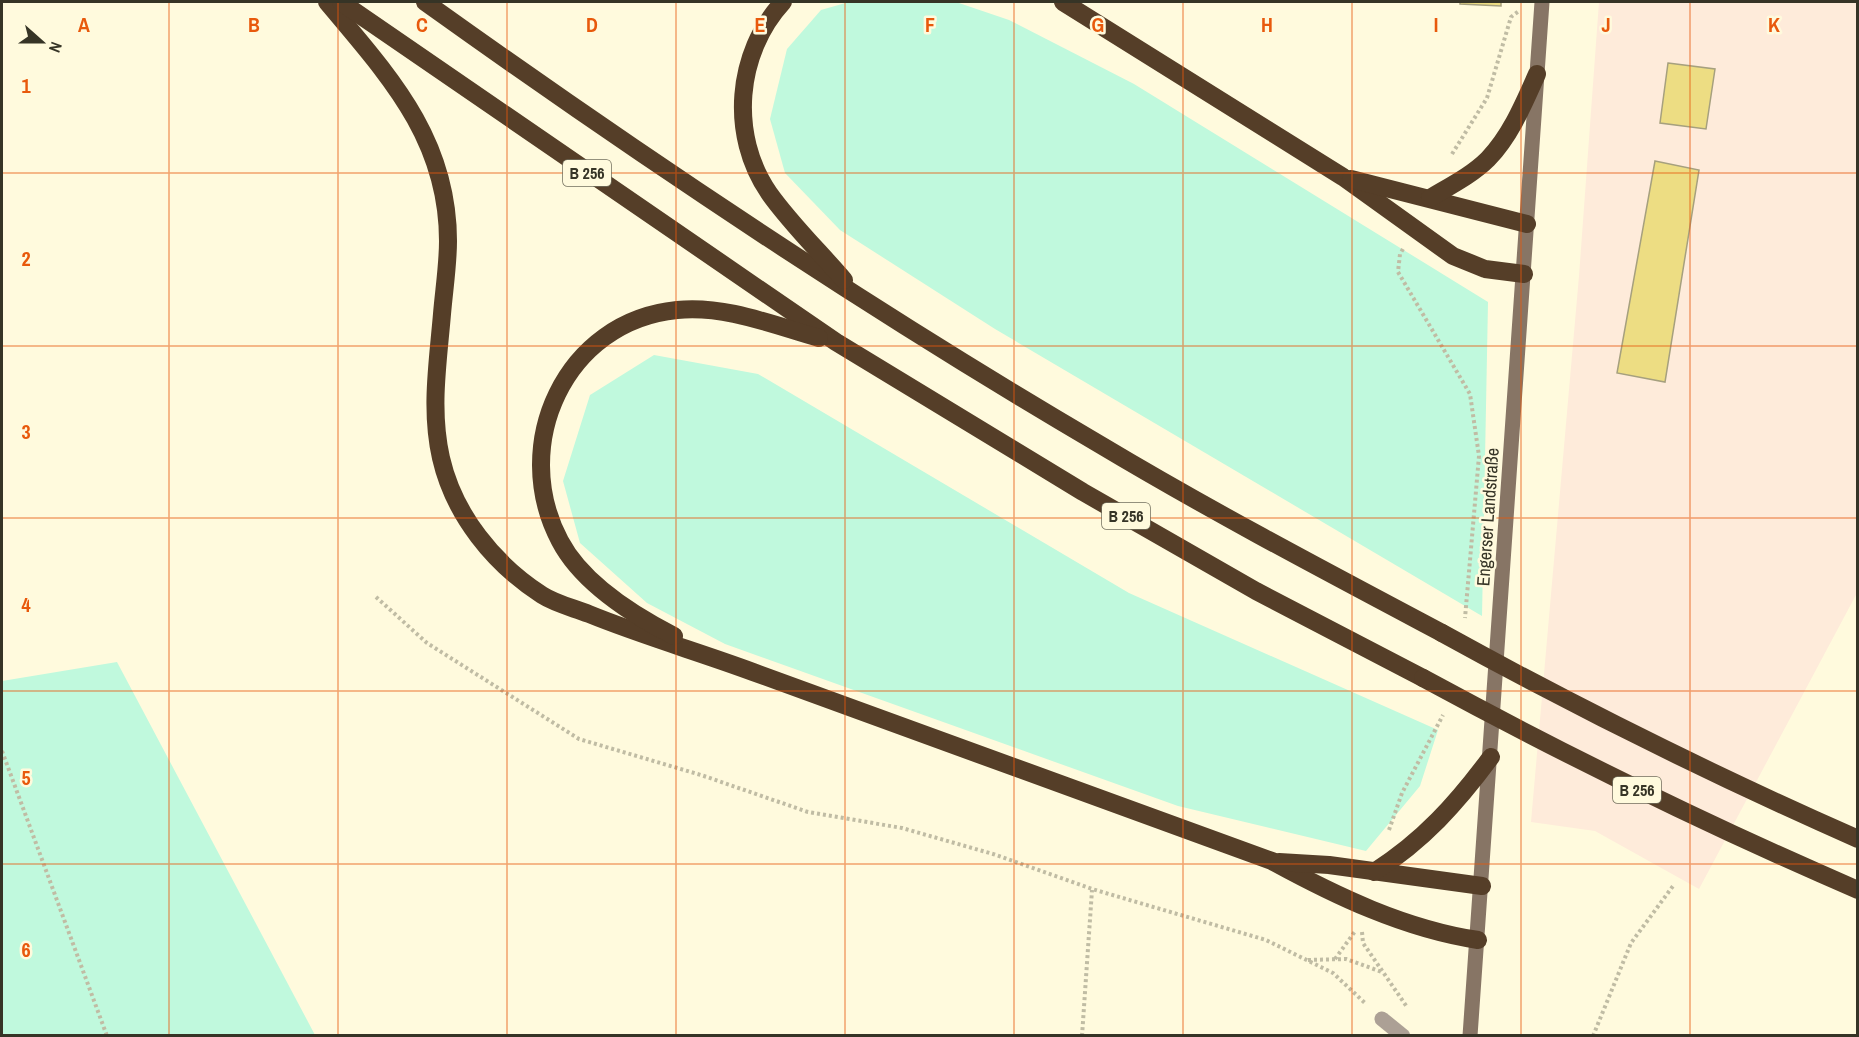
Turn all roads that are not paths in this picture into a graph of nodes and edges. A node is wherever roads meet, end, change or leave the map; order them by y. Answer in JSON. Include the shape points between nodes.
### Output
{"nodes":[{"id":1,"x":327,"y":2,"type":"edge"},
{"id":2,"x":341,"y":2,"type":"edge"},
{"id":3,"x":425,"y":2,"type":"edge"},
{"id":4,"x":783,"y":2,"type":"edge"},
{"id":5,"x":1063,"y":2,"type":"edge"},
{"id":6,"x":1542,"y":2,"type":"edge"},
{"id":7,"x":1537,"y":74,"type":"junction"},
{"id":8,"x":1343,"y":177,"type":"junction"},
{"id":9,"x":1431,"y":198,"type":"junction"},
{"id":10,"x":1527,"y":224,"type":"junction"},
{"id":11,"x":1524,"y":274,"type":"junction"},
{"id":12,"x":859,"y":298,"type":"junction"},
{"id":13,"x":836,"y":342,"type":"junction"},
{"id":14,"x":732,"y":664,"type":"junction"},
{"id":15,"x":1491,"y":757,"type":"junction"},
{"id":16,"x":1857,"y":839,"type":"edge"},
{"id":17,"x":1272,"y":861,"type":"junction"},
{"id":18,"x":1374,"y":872,"type":"junction"},
{"id":19,"x":1482,"y":886,"type":"junction"},
{"id":20,"x":1857,"y":890,"type":"edge"},
{"id":21,"x":1478,"y":940,"type":"junction"},
{"id":22,"x":1382,"y":1018,"type":"road end"},
{"id":23,"x":1403,"y":1035,"type":"edge"},
{"id":24,"x":1470,"y":1035,"type":"edge"}],
"edges":[{"from":1,"to":14,"type":"highway","via":[[394,82],[413,111],[439,174],[448,242],[435,428],[454,495],[471,526],[517,578],[546,597]]},
{"from":2,"to":13,"type":"highway","number":"B 256"},
{"from":3,"to":12,"type":"highway","number":"B 256","via":[[553,93]]},
{"from":4,"to":12,"type":"highway","via":[[756,42],[746,71],[742,103],[745,135],[754,165],[769,193]]},
{"from":5,"to":8,"type":"highway"},
{"from":6,"to":7,"type":"main road","name":"Engerser Landstraße"},
{"from":7,"to":9,"type":"highway","via":[[1506,135],[1488,159]]},
{"from":7,"to":10,"type":"main road","name":"Engerser Landstraße"},
{"from":8,"to":9,"type":"highway"},
{"from":8,"to":11,"type":"highway","via":[[1416,231],[1471,265]]},
{"from":9,"to":10,"type":"highway"},
{"from":10,"to":11,"type":"main road","name":"Engerser Landstraße"},
{"from":11,"to":15,"type":"main road","name":"Engerser Landstraße"},
{"from":12,"to":16,"type":"highway","number":"B 256","bridge":true,"via":[[1099,444],[1591,715]]},
{"from":13,"to":14,"type":"highway","via":[[706,309],[646,316],[618,329],[586,354],[555,395],[545,424],[540,454],[541,485],[548,515],[561,543],[579,567],[630,611]]},
{"from":13,"to":20,"type":"highway","number":"B 256","bridge":true,"via":[[1083,492],[1256,591],[1576,760],[1731,836]]},
{"from":14,"to":17,"type":"highway"},
{"from":15,"to":18,"type":"highway","via":[[1434,826]]},
{"from":15,"to":19,"type":"main road","name":"Engerser Landstraße"},
{"from":17,"to":18,"type":"highway"},
{"from":17,"to":21,"type":"highway","via":[[1323,889],[1363,905],[1439,932]]},
{"from":18,"to":19,"type":"highway"},
{"from":19,"to":21,"type":"main road","name":"Engerser Landstraße"},
{"from":21,"to":24,"type":"main road","name":"Engerser Landstraße"},
{"from":22,"to":23,"type":"lane"}]}
